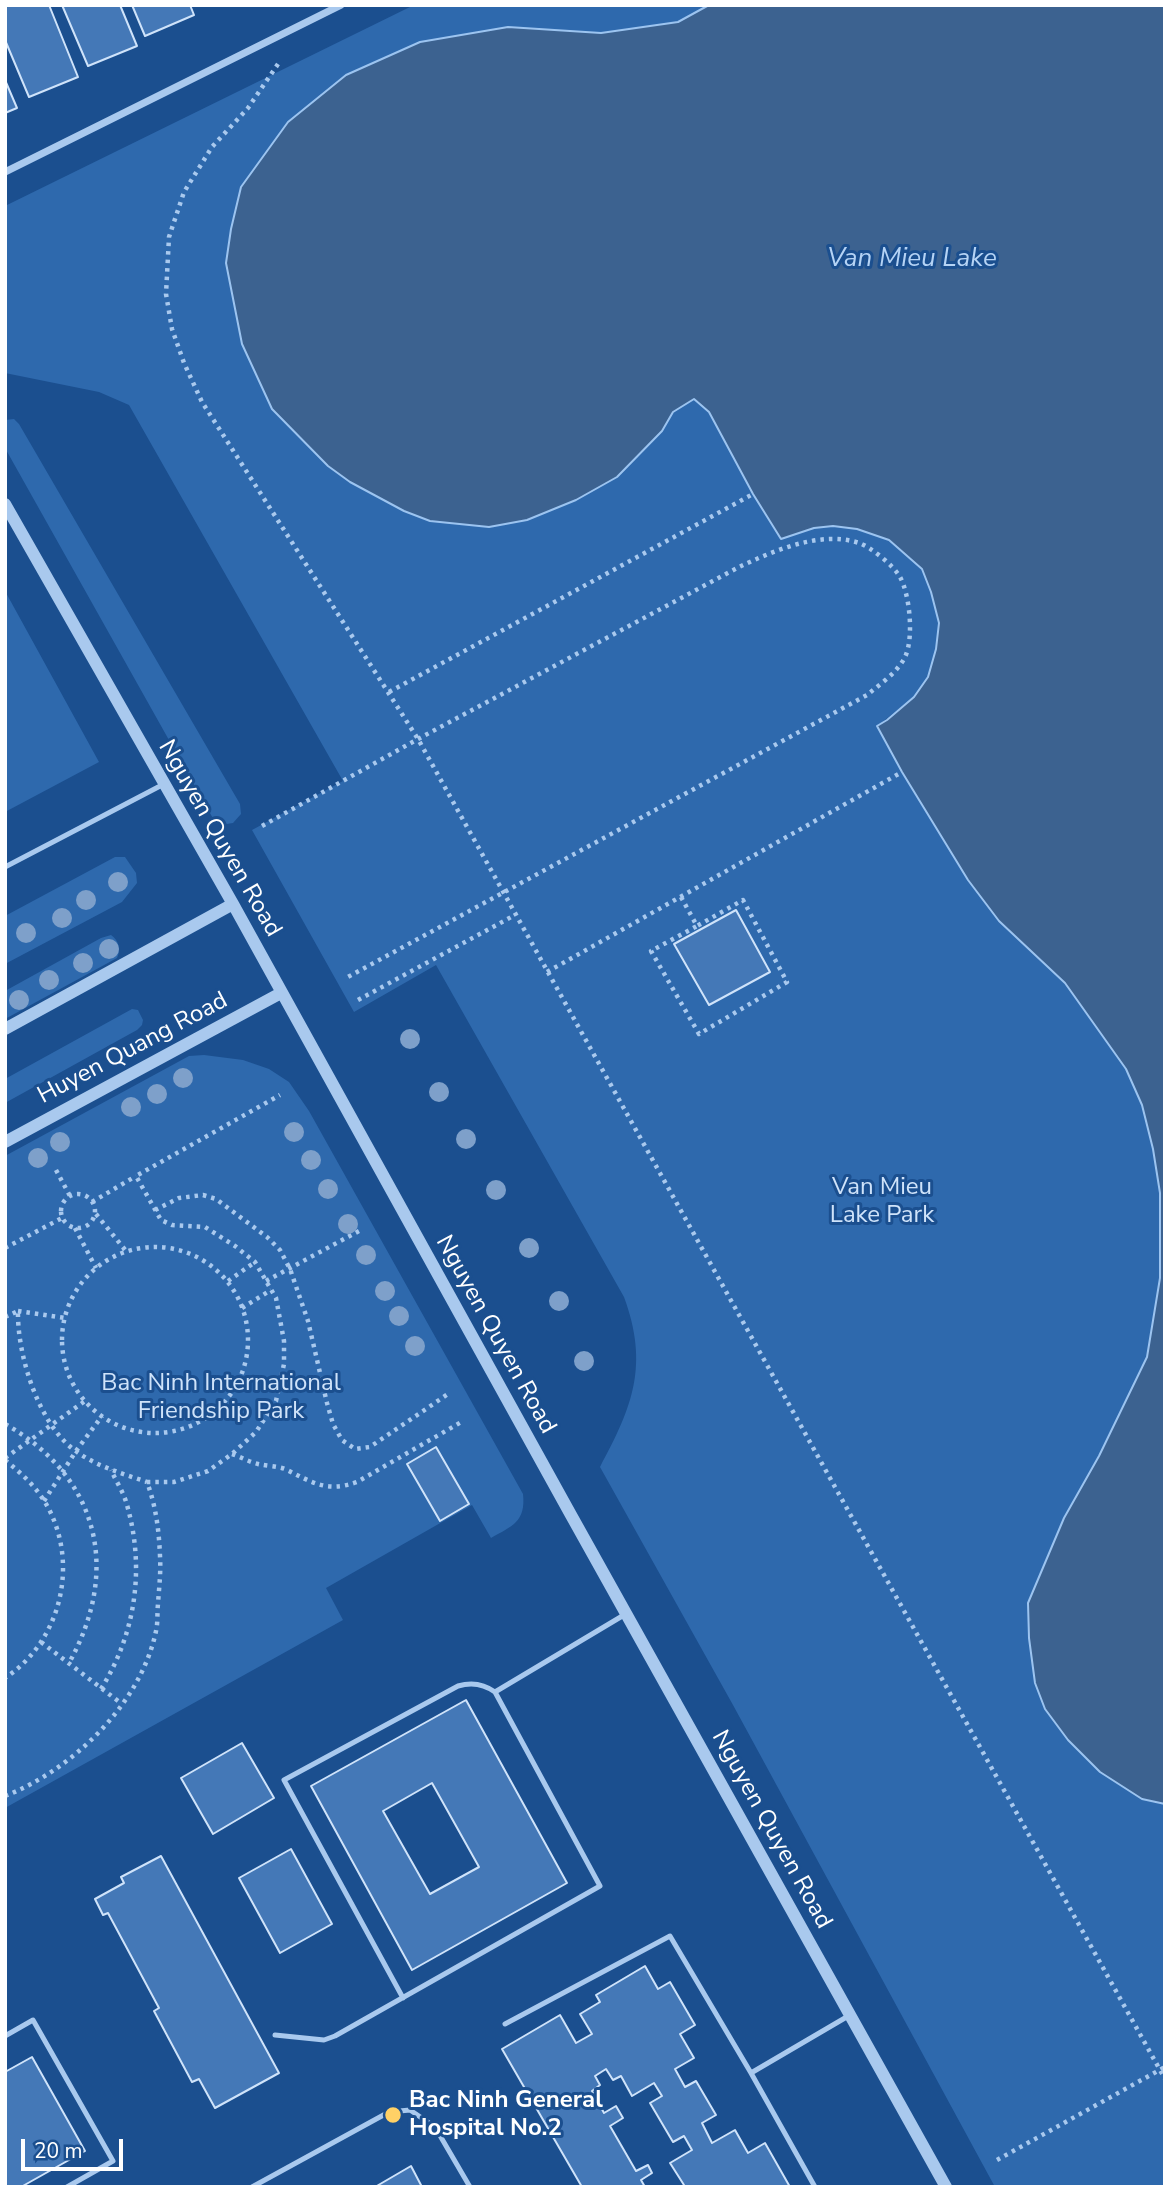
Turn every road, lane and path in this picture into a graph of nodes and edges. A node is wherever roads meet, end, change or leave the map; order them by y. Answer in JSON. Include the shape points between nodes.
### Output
{"nodes":[{"id":1,"x":341,"y":5,"type":"edge"},
{"id":2,"x":278,"y":64,"type":"dead end"},
{"id":3,"x":5,"y":172,"type":"edge"},
{"id":4,"x":753,"y":494,"type":"dead end"},
{"id":5,"x":5,"y":504,"type":"edge"},
{"id":6,"x":389,"y":692,"type":"junction"},
{"id":7,"x":418,"y":739,"type":"junction"},
{"id":8,"x":902,"y":772,"type":"dead end"},
{"id":9,"x":164,"y":784,"type":"junction"},
{"id":10,"x":262,"y":826,"type":"dead end"},
{"id":11,"x":5,"y":867,"type":"edge"},
{"id":12,"x":503,"y":893,"type":"junction"},
{"id":13,"x":681,"y":897,"type":"junction"},
{"id":14,"x":233,"y":904,"type":"junction"},
{"id":15,"x":515,"y":915,"type":"junction"},
{"id":16,"x":697,"y":926,"type":"junction"},
{"id":17,"x":547,"y":972,"type":"junction"},
{"id":18,"x":346,"y":978,"type":"dead end"},
{"id":19,"x":281,"y":993,"type":"junction"},
{"id":20,"x":358,"y":1000,"type":"dead end"},
{"id":21,"x":5,"y":1029,"type":"edge"},
{"id":22,"x":280,"y":1094,"type":"dead end"},
{"id":23,"x":5,"y":1142,"type":"edge"},
{"id":24,"x":56,"y":1170,"type":"dead end"},
{"id":25,"x":136,"y":1176,"type":"junction"},
{"id":26,"x":70,"y":1196,"type":"junction"},
{"id":27,"x":92,"y":1202,"type":"junction"},
{"id":28,"x":155,"y":1210,"type":"junction"},
{"id":29,"x":95,"y":1213,"type":"junction"},
{"id":30,"x":62,"y":1218,"type":"junction"},
{"id":31,"x":75,"y":1228,"type":"junction"},
{"id":32,"x":359,"y":1231,"type":"dead end"},
{"id":33,"x":5,"y":1248,"type":"edge"},
{"id":34,"x":125,"y":1251,"type":"junction"},
{"id":35,"x":255,"y":1262,"type":"junction"},
{"id":36,"x":96,"y":1268,"type":"junction"},
{"id":37,"x":290,"y":1269,"type":"junction"},
{"id":38,"x":228,"y":1281,"type":"junction"},
{"id":39,"x":266,"y":1282,"type":"junction"},
{"id":40,"x":272,"y":1290,"type":"junction"},
{"id":41,"x":242,"y":1308,"type":"junction"},
{"id":42,"x":18,"y":1311,"type":"junction"},
{"id":43,"x":5,"y":1317,"type":"edge"},
{"id":44,"x":65,"y":1318,"type":"junction"},
{"id":45,"x":448,"y":1394,"type":"dead end"},
{"id":46,"x":85,"y":1401,"type":"junction"},
{"id":47,"x":102,"y":1416,"type":"junction"},
{"id":48,"x":463,"y":1421,"type":"dead end"},
{"id":49,"x":5,"y":1424,"type":"edge"},
{"id":50,"x":51,"y":1424,"type":"junction"},
{"id":51,"x":31,"y":1440,"type":"junction"},
{"id":52,"x":76,"y":1451,"type":"junction"},
{"id":53,"x":232,"y":1454,"type":"junction"},
{"id":54,"x":5,"y":1459,"type":"edge"},
{"id":55,"x":110,"y":1469,"type":"junction"},
{"id":56,"x":63,"y":1472,"type":"junction"},
{"id":57,"x":147,"y":1482,"type":"junction"},
{"id":58,"x":44,"y":1502,"type":"junction"},
{"id":59,"x":627,"y":1614,"type":"junction"},
{"id":60,"x":41,"y":1642,"type":"junction"},
{"id":61,"x":69,"y":1663,"type":"junction"},
{"id":62,"x":5,"y":1678,"type":"edge"},
{"id":63,"x":101,"y":1689,"type":"junction"},
{"id":64,"x":495,"y":1692,"type":"junction"},
{"id":65,"x":122,"y":1704,"type":"junction"},
{"id":66,"x":5,"y":1796,"type":"edge"},
{"id":67,"x":403,"y":1998,"type":"junction"},
{"id":68,"x":850,"y":2015,"type":"junction"},
{"id":69,"x":505,"y":2024,"type":"dead end"},
{"id":70,"x":275,"y":2035,"type":"dead end"},
{"id":71,"x":5,"y":2036,"type":"edge"},
{"id":72,"x":1162,"y":2069,"type":"edge"},
{"id":73,"x":751,"y":2073,"type":"junction"},
{"id":74,"x":1165,"y":2079,"type":"edge"},
{"id":75,"x":997,"y":2160,"type":"dead end"},
{"id":76,"x":67,"y":2187,"type":"edge"},
{"id":77,"x":252,"y":2187,"type":"edge"},
{"id":78,"x":470,"y":2187,"type":"edge"},
{"id":79,"x":815,"y":2187,"type":"edge"},
{"id":80,"x":946,"y":2187,"type":"edge"}],
"edges":[{"from":1,"to":3,"type":"street"},
{"from":2,"to":6,"type":"path","via":[[248,108],[212,147],[184,192],[169,237],[166,294],[172,329],[202,402]]},
{"from":4,"to":6,"type":"path"},
{"from":5,"to":9,"type":"street","name":"Nguyen Quyen Road"},
{"from":6,"to":7,"type":"path"},
{"from":7,"to":10,"type":"path"},
{"from":7,"to":12,"type":"path"},
{"from":7,"to":12,"type":"path","via":[[779,548],[833,539],[859,543],[879,555],[900,577],[909,609],[906,656],[867,695]]},
{"from":8,"to":13,"type":"path"},
{"from":9,"to":11,"type":"lane"},
{"from":9,"to":14,"type":"street","name":"Nguyen Quyen Road"},
{"from":12,"to":15,"type":"path"},
{"from":12,"to":18,"type":"path"},
{"from":13,"to":16,"type":"path"},
{"from":13,"to":17,"type":"path"},
{"from":14,"to":19,"type":"street","name":"Nguyen Quyen Road"},
{"from":14,"to":21,"type":"street"},
{"from":15,"to":17,"type":"path"},
{"from":15,"to":20,"type":"path"},
{"from":16,"to":16,"type":"path","via":[[651,951],[699,1034],[787,982],[743,900]]},
{"from":17,"to":72,"type":"path"},
{"from":19,"to":23,"type":"street","name":"Huyen Quang Road"},
{"from":19,"to":59,"type":"street","name":"Nguyen Quyen Road"},
{"from":22,"to":25,"type":"path"},
{"from":24,"to":26,"type":"path"},
{"from":25,"to":27,"type":"path"},
{"from":25,"to":28,"type":"path"},
{"from":26,"to":27,"type":"path","via":[[80,1194]]},
{"from":26,"to":30,"type":"path","via":[[62,1204]]},
{"from":27,"to":29,"type":"path"},
{"from":28,"to":35,"type":"path","via":[[161,1220],[172,1225],[205,1227]]},
{"from":28,"to":37,"type":"path","via":[[187,1195],[216,1199],[267,1237]]},
{"from":29,"to":31,"type":"path","via":[[86,1226]]},
{"from":29,"to":34,"type":"path"},
{"from":30,"to":31,"type":"path"},
{"from":30,"to":33,"type":"path"},
{"from":31,"to":36,"type":"path"},
{"from":32,"to":37,"type":"path"},
{"from":34,"to":36,"type":"path"},
{"from":34,"to":38,"type":"path","via":[[148,1247],[192,1254]]},
{"from":35,"to":38,"type":"path"},
{"from":35,"to":39,"type":"path"},
{"from":36,"to":44,"type":"path","via":[[74,1294]]},
{"from":37,"to":39,"type":"path"},
{"from":37,"to":45,"type":"path","via":[[327,1403],[342,1440],[355,1449],[370,1447]]},
{"from":38,"to":41,"type":"path"},
{"from":39,"to":40,"type":"path"},
{"from":40,"to":41,"type":"path"},
{"from":40,"to":53,"type":"path","via":[[284,1341],[276,1401],[256,1432]]},
{"from":41,"to":47,"type":"path","via":[[248,1337],[244,1366],[232,1393],[212,1414],[186,1428],[157,1433],[128,1429]]},
{"from":42,"to":43,"type":"path"},
{"from":42,"to":44,"type":"path"},
{"from":42,"to":50,"type":"path","via":[[30,1380]]},
{"from":44,"to":46,"type":"path","via":[[65,1362]]},
{"from":46,"to":47,"type":"path"},
{"from":46,"to":50,"type":"path"},
{"from":47,"to":52,"type":"path"},
{"from":48,"to":53,"type":"path","via":[[345,1486],[312,1483],[282,1468]]},
{"from":49,"to":51,"type":"path"},
{"from":50,"to":51,"type":"path"},
{"from":50,"to":52,"type":"path"},
{"from":51,"to":54,"type":"path"},
{"from":51,"to":56,"type":"path"},
{"from":52,"to":55,"type":"path"},
{"from":52,"to":56,"type":"path"},
{"from":53,"to":57,"type":"path","via":[[208,1471],[174,1482]]},
{"from":54,"to":58,"type":"path"},
{"from":55,"to":57,"type":"path"},
{"from":55,"to":63,"type":"path","via":[[127,1502],[137,1559],[136,1585],[127,1638]]},
{"from":56,"to":58,"type":"path"},
{"from":56,"to":61,"type":"path","via":[[90,1519],[97,1573],[85,1632]]},
{"from":57,"to":65,"type":"path","via":[[159,1539],[157,1630],[135,1685]]},
{"from":58,"to":60,"type":"path","via":[[58,1531],[64,1564],[61,1597]]},
{"from":59,"to":64,"type":"lane"},
{"from":59,"to":68,"type":"street","name":"Nguyen Quyen Road"},
{"from":60,"to":61,"type":"path"},
{"from":60,"to":62,"type":"path","via":[[23,1665]]},
{"from":61,"to":63,"type":"path"},
{"from":63,"to":65,"type":"path"},
{"from":64,"to":67,"type":"lane","via":[[600,1886]]},
{"from":64,"to":67,"type":"lane","via":[[482,1685],[458,1686],[284,1780]]},
{"from":65,"to":66,"type":"path","via":[[72,1758],[29,1787]]},
{"from":67,"to":70,"type":"lane","via":[[324,2040]]},
{"from":68,"to":73,"type":"lane"},
{"from":68,"to":80,"type":"street","name":"Nguyen Quyen Road"},
{"from":69,"to":73,"type":"lane","via":[[670,1936]]},
{"from":71,"to":76,"type":"lane","via":[[33,2020],[113,2161]]},
{"from":72,"to":74,"type":"path"},
{"from":72,"to":75,"type":"path"},
{"from":73,"to":79,"type":"lane"},
{"from":77,"to":78,"type":"lane","via":[[389,2112],[410,2110],[435,2127]]}]}
